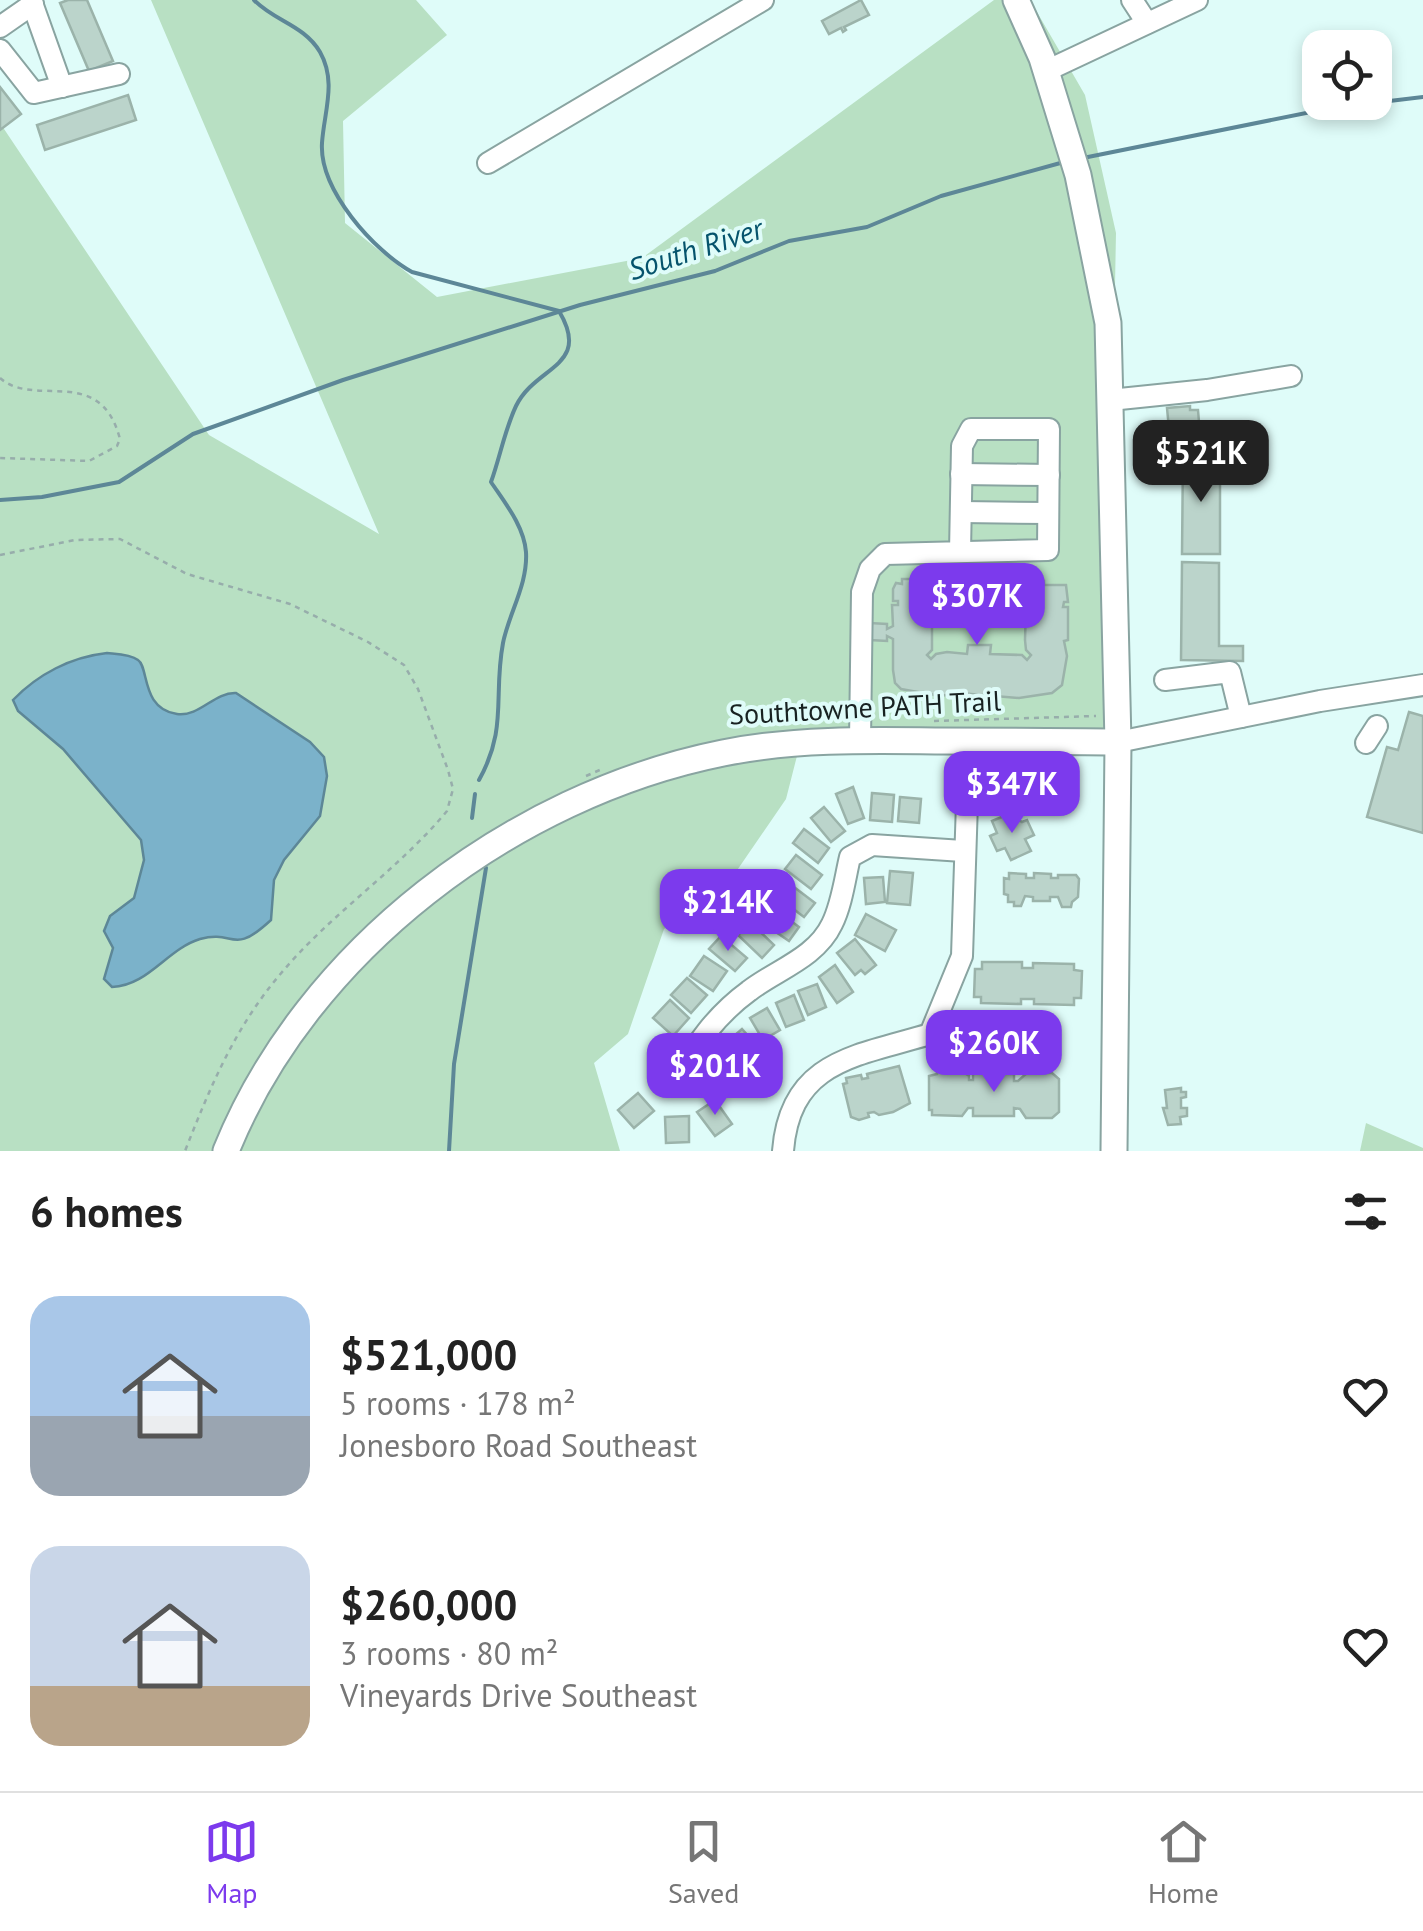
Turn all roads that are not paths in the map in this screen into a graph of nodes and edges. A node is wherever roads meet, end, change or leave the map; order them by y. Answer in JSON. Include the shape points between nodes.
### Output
{"nodes":[{"id":1,"x":763,"y":0,"type":"edge"},
{"id":2,"x":1016,"y":0,"type":"edge"},
{"id":3,"x":1132,"y":0,"type":"edge"},
{"id":4,"x":1197,"y":0,"type":"edge"},
{"id":5,"x":32,"y":2,"type":"edge"},
{"id":6,"x":1147,"y":23,"type":"junction"},
{"id":7,"x":0,"y":27,"type":"edge"},
{"id":8,"x":0,"y":50,"type":"edge"},
{"id":9,"x":1046,"y":71,"type":"junction"},
{"id":10,"x":119,"y":74,"type":"dead end"},
{"id":11,"x":62,"y":88,"type":"junction"},
{"id":12,"x":488,"y":163,"type":"dead end"},
{"id":13,"x":1291,"y":376,"type":"dead end"},
{"id":14,"x":1110,"y":400,"type":"junction"},
{"id":15,"x":961,"y":474,"type":"junction"},
{"id":16,"x":1049,"y":474,"type":"junction"},
{"id":17,"x":962,"y":512,"type":"junction"},
{"id":18,"x":1048,"y":513,"type":"junction"},
{"id":19,"x":960,"y":552,"type":"junction"},
{"id":20,"x":1165,"y":680,"type":"dead end"},
{"id":21,"x":1423,"y":685,"type":"edge"},
{"id":22,"x":1241,"y":717,"type":"junction"},
{"id":23,"x":860,"y":740,"type":"junction"},
{"id":24,"x":969,"y":741,"type":"junction"},
{"id":25,"x":1118,"y":742,"type":"junction"},
{"id":26,"x":963,"y":851,"type":"junction"},
{"id":27,"x":676,"y":1080,"type":"dead end"},
{"id":28,"x":226,"y":1151,"type":"edge"},
{"id":29,"x":783,"y":1151,"type":"edge"},
{"id":30,"x":1114,"y":1151,"type":"edge"}],
"edges":[{"from":1,"to":12,"type":"street"},
{"from":2,"to":9,"type":"main road"},
{"from":3,"to":6,"type":"street"},
{"from":4,"to":6,"type":"street"},
{"from":5,"to":7,"type":"street"},
{"from":5,"to":11,"type":"street"},
{"from":6,"to":9,"type":"street"},
{"from":8,"to":11,"type":"street","via":[[34,93]]},
{"from":9,"to":14,"type":"main road","via":[[1078,175],[1108,323]]},
{"from":10,"to":11,"type":"street"},
{"from":13,"to":14,"type":"street"},
{"from":14,"to":25,"type":"main road"},
{"from":15,"to":16,"type":"street"},
{"from":15,"to":16,"type":"street","via":[[971,428],[1032,428],[1049,429]]},
{"from":15,"to":17,"type":"street"},
{"from":16,"to":18,"type":"street"},
{"from":17,"to":18,"type":"street"},
{"from":17,"to":19,"type":"street"},
{"from":18,"to":19,"type":"street","via":[[1048,550]]},
{"from":19,"to":23,"type":"street","via":[[885,554],[870,569],[861,604]]},
{"from":20,"to":22,"type":"street","via":[[1230,672]]},
{"from":21,"to":22,"type":"street"},
{"from":22,"to":25,"type":"street"},
{"from":23,"to":24,"type":"main road"},
{"from":23,"to":28,"type":"main road","via":[[726,752],[654,770],[583,797],[458,868],[360,952],[320,997],[263,1080]]},
{"from":24,"to":25,"type":"main road"},
{"from":24,"to":26,"type":"street"},
{"from":25,"to":30,"type":"main road"},
{"from":26,"to":27,"type":"street","via":[[872,845],[850,856],[831,926],[788,968],[718,1016]]},
{"from":26,"to":29,"type":"street","via":[[962,956],[930,1034],[818,1074],[797,1096]]}]}
